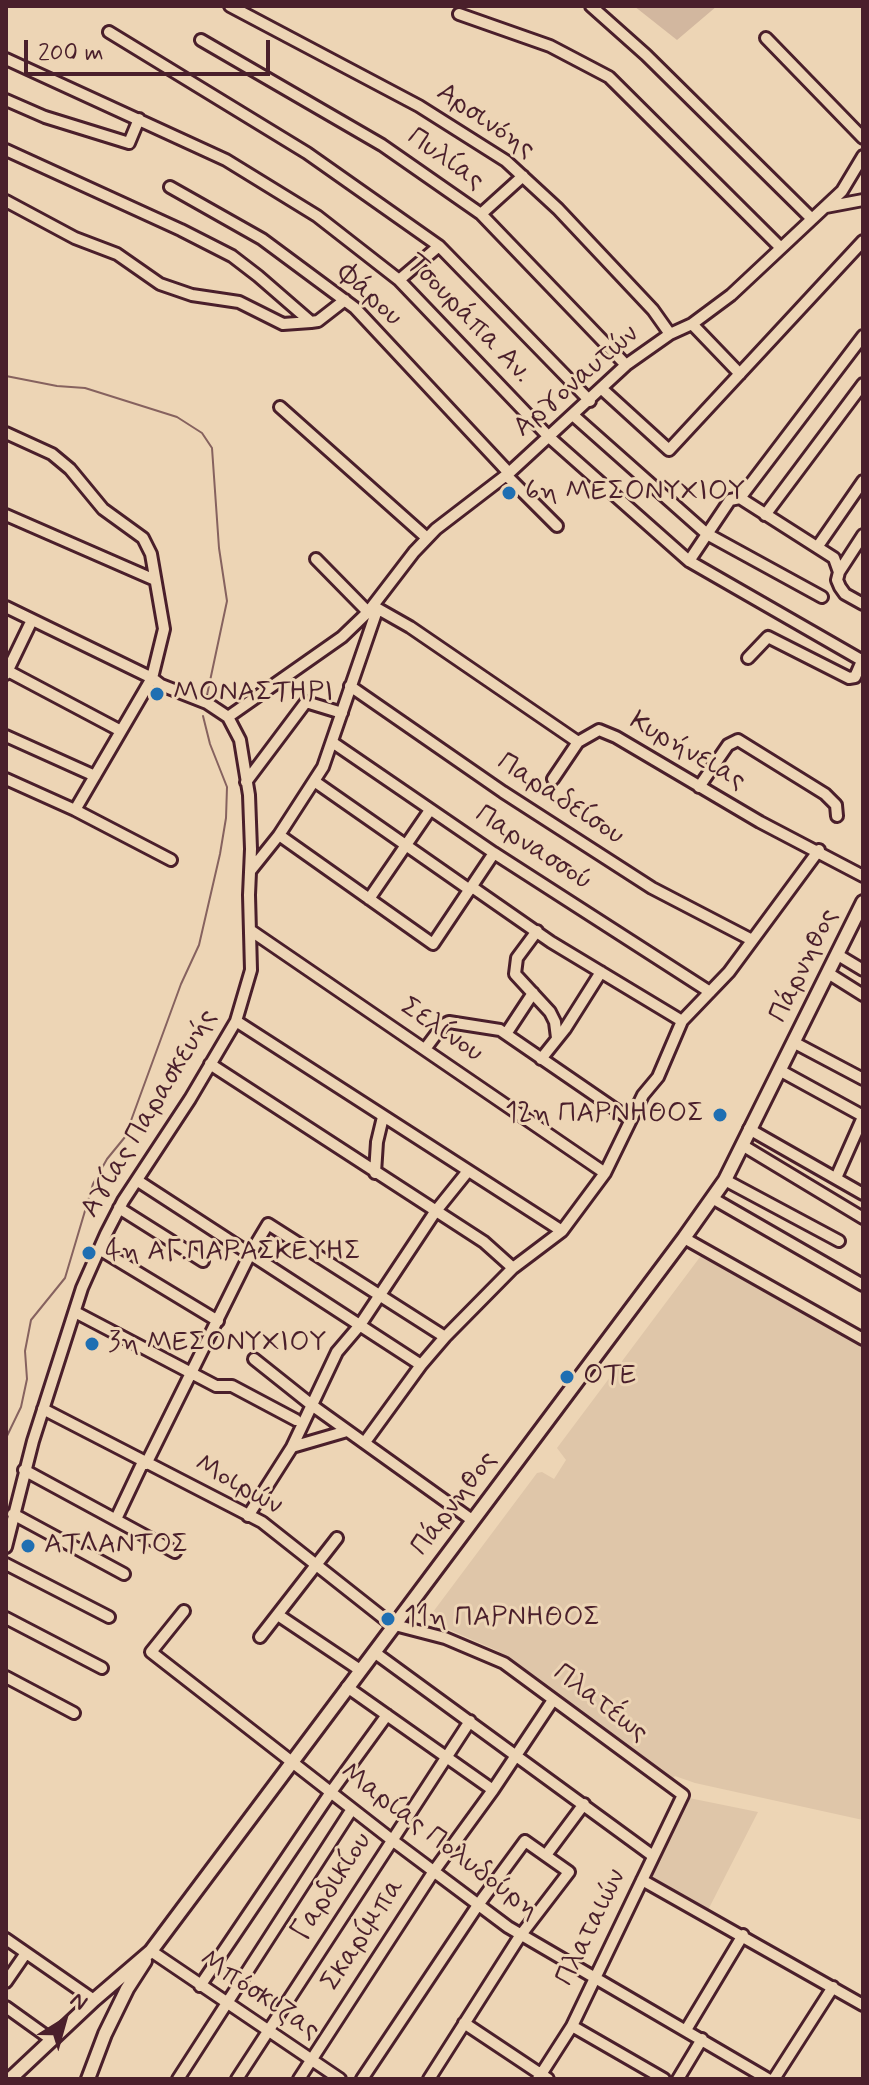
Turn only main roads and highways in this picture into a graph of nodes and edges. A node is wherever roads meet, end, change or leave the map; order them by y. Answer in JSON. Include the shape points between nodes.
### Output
{"nodes":[{"id":1,"x":863,"y":902,"type":"edge"},
{"id":2,"x":151,"y":1951,"type":"junction"},
{"id":3,"x":10,"y":2079,"type":"edge"},
{"id":4,"x":88,"y":2079,"type":"edge"}],
"edges":[{"from":1,"to":2,"type":"main road","name":"Πάρνηθος","via":[[725,1180]]},
{"from":2,"to":3,"type":"main road","name":"Πάρνηθος"},
{"from":2,"to":4,"type":"main road","via":[[127,1989]]}]}
